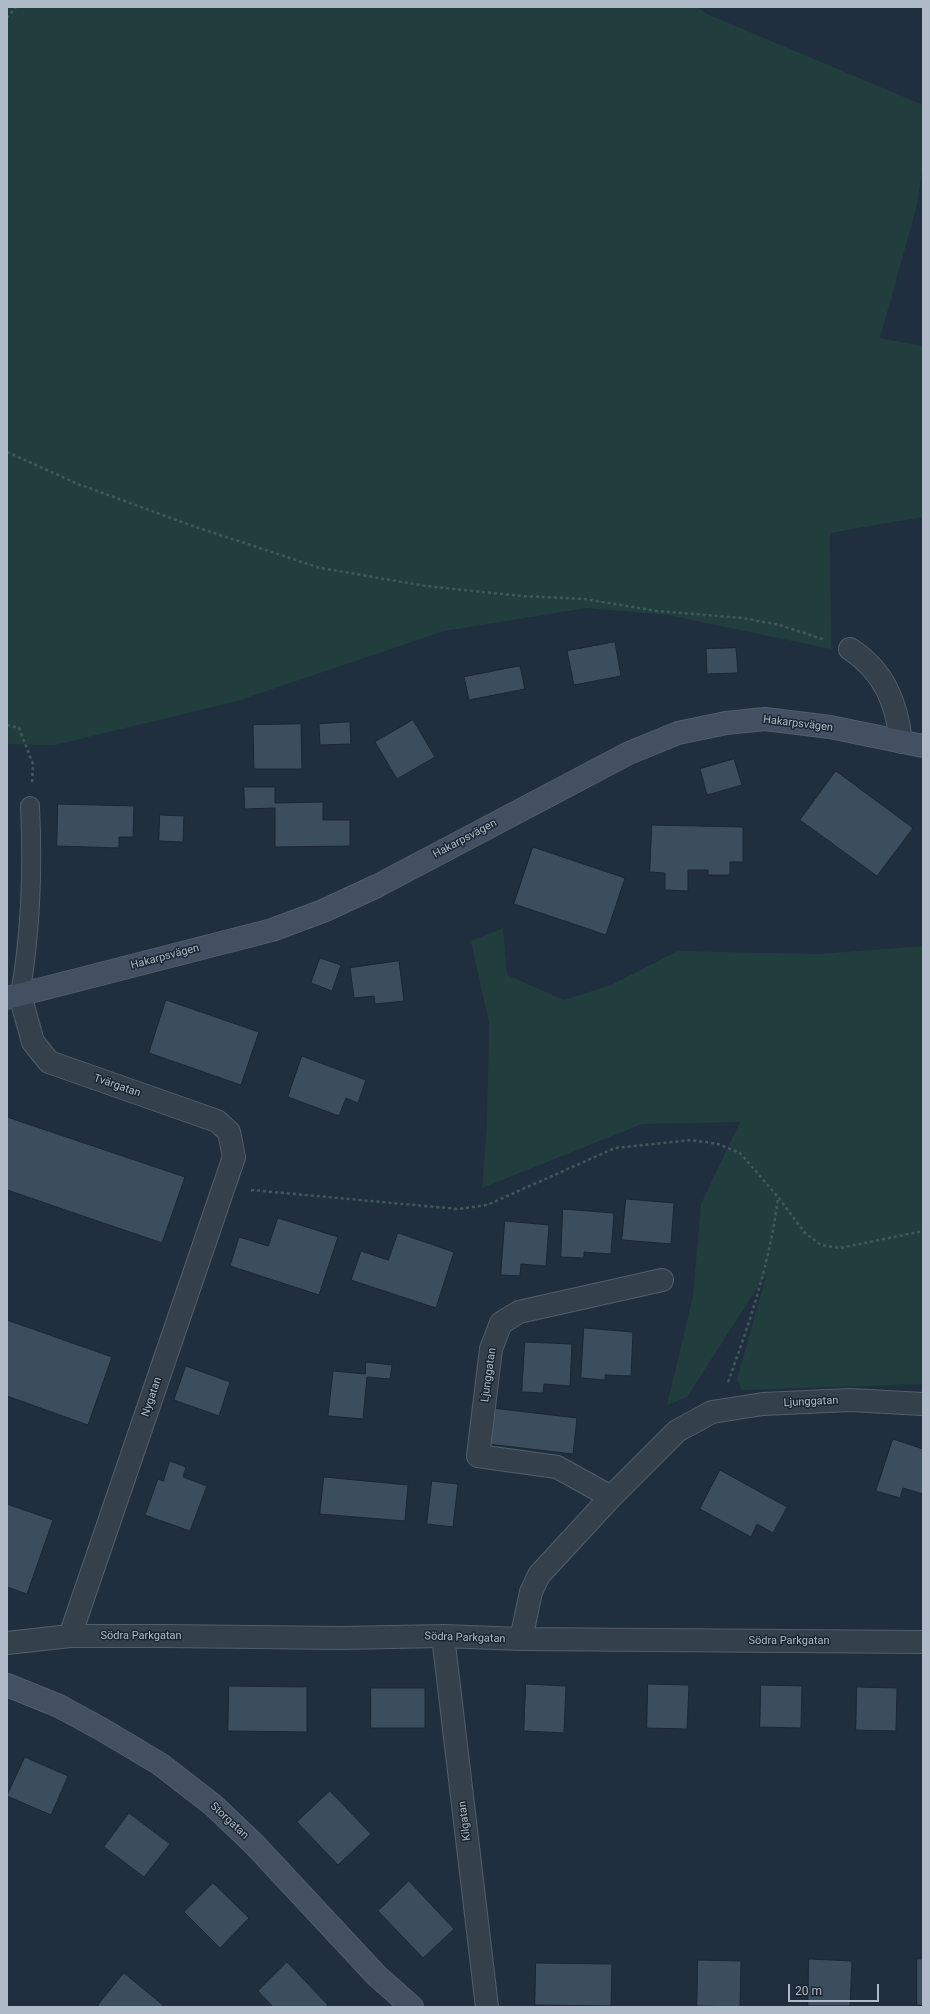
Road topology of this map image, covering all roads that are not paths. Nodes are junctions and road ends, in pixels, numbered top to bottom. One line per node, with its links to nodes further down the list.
1 (850, 649): 2 (street)
2 (901, 742): 3 (street, Hakarpsvägen); 5 (street, Hakarpsvägen)
3 (923, 746)
4 (30, 806): 5 (lane)
5 (13, 996): 6 (street, Tvärgatan)
6 (234, 1157): 10 (street, Nygatan)
7 (662, 1280): 9 (street, Ljunggatan)
8 (923, 1404): 9 (street, Ljunggatan)
9 (610, 1497): 12 (street, Ljunggatan)
10 (70, 1636): 11 (street, Södra Parkgatan); 14 (street, Södra Parkgatan)
11 (443, 1636): 12 (street, Södra Parkgatan); 17 (street, Kilgatan)
12 (521, 1639): 13 (street, Södra Parkgatan)
13 (923, 1642)
14 (7, 1643)
15 (7, 1685): 16 (street, Storgatan)
16 (412, 2007)
17 (487, 2007)

